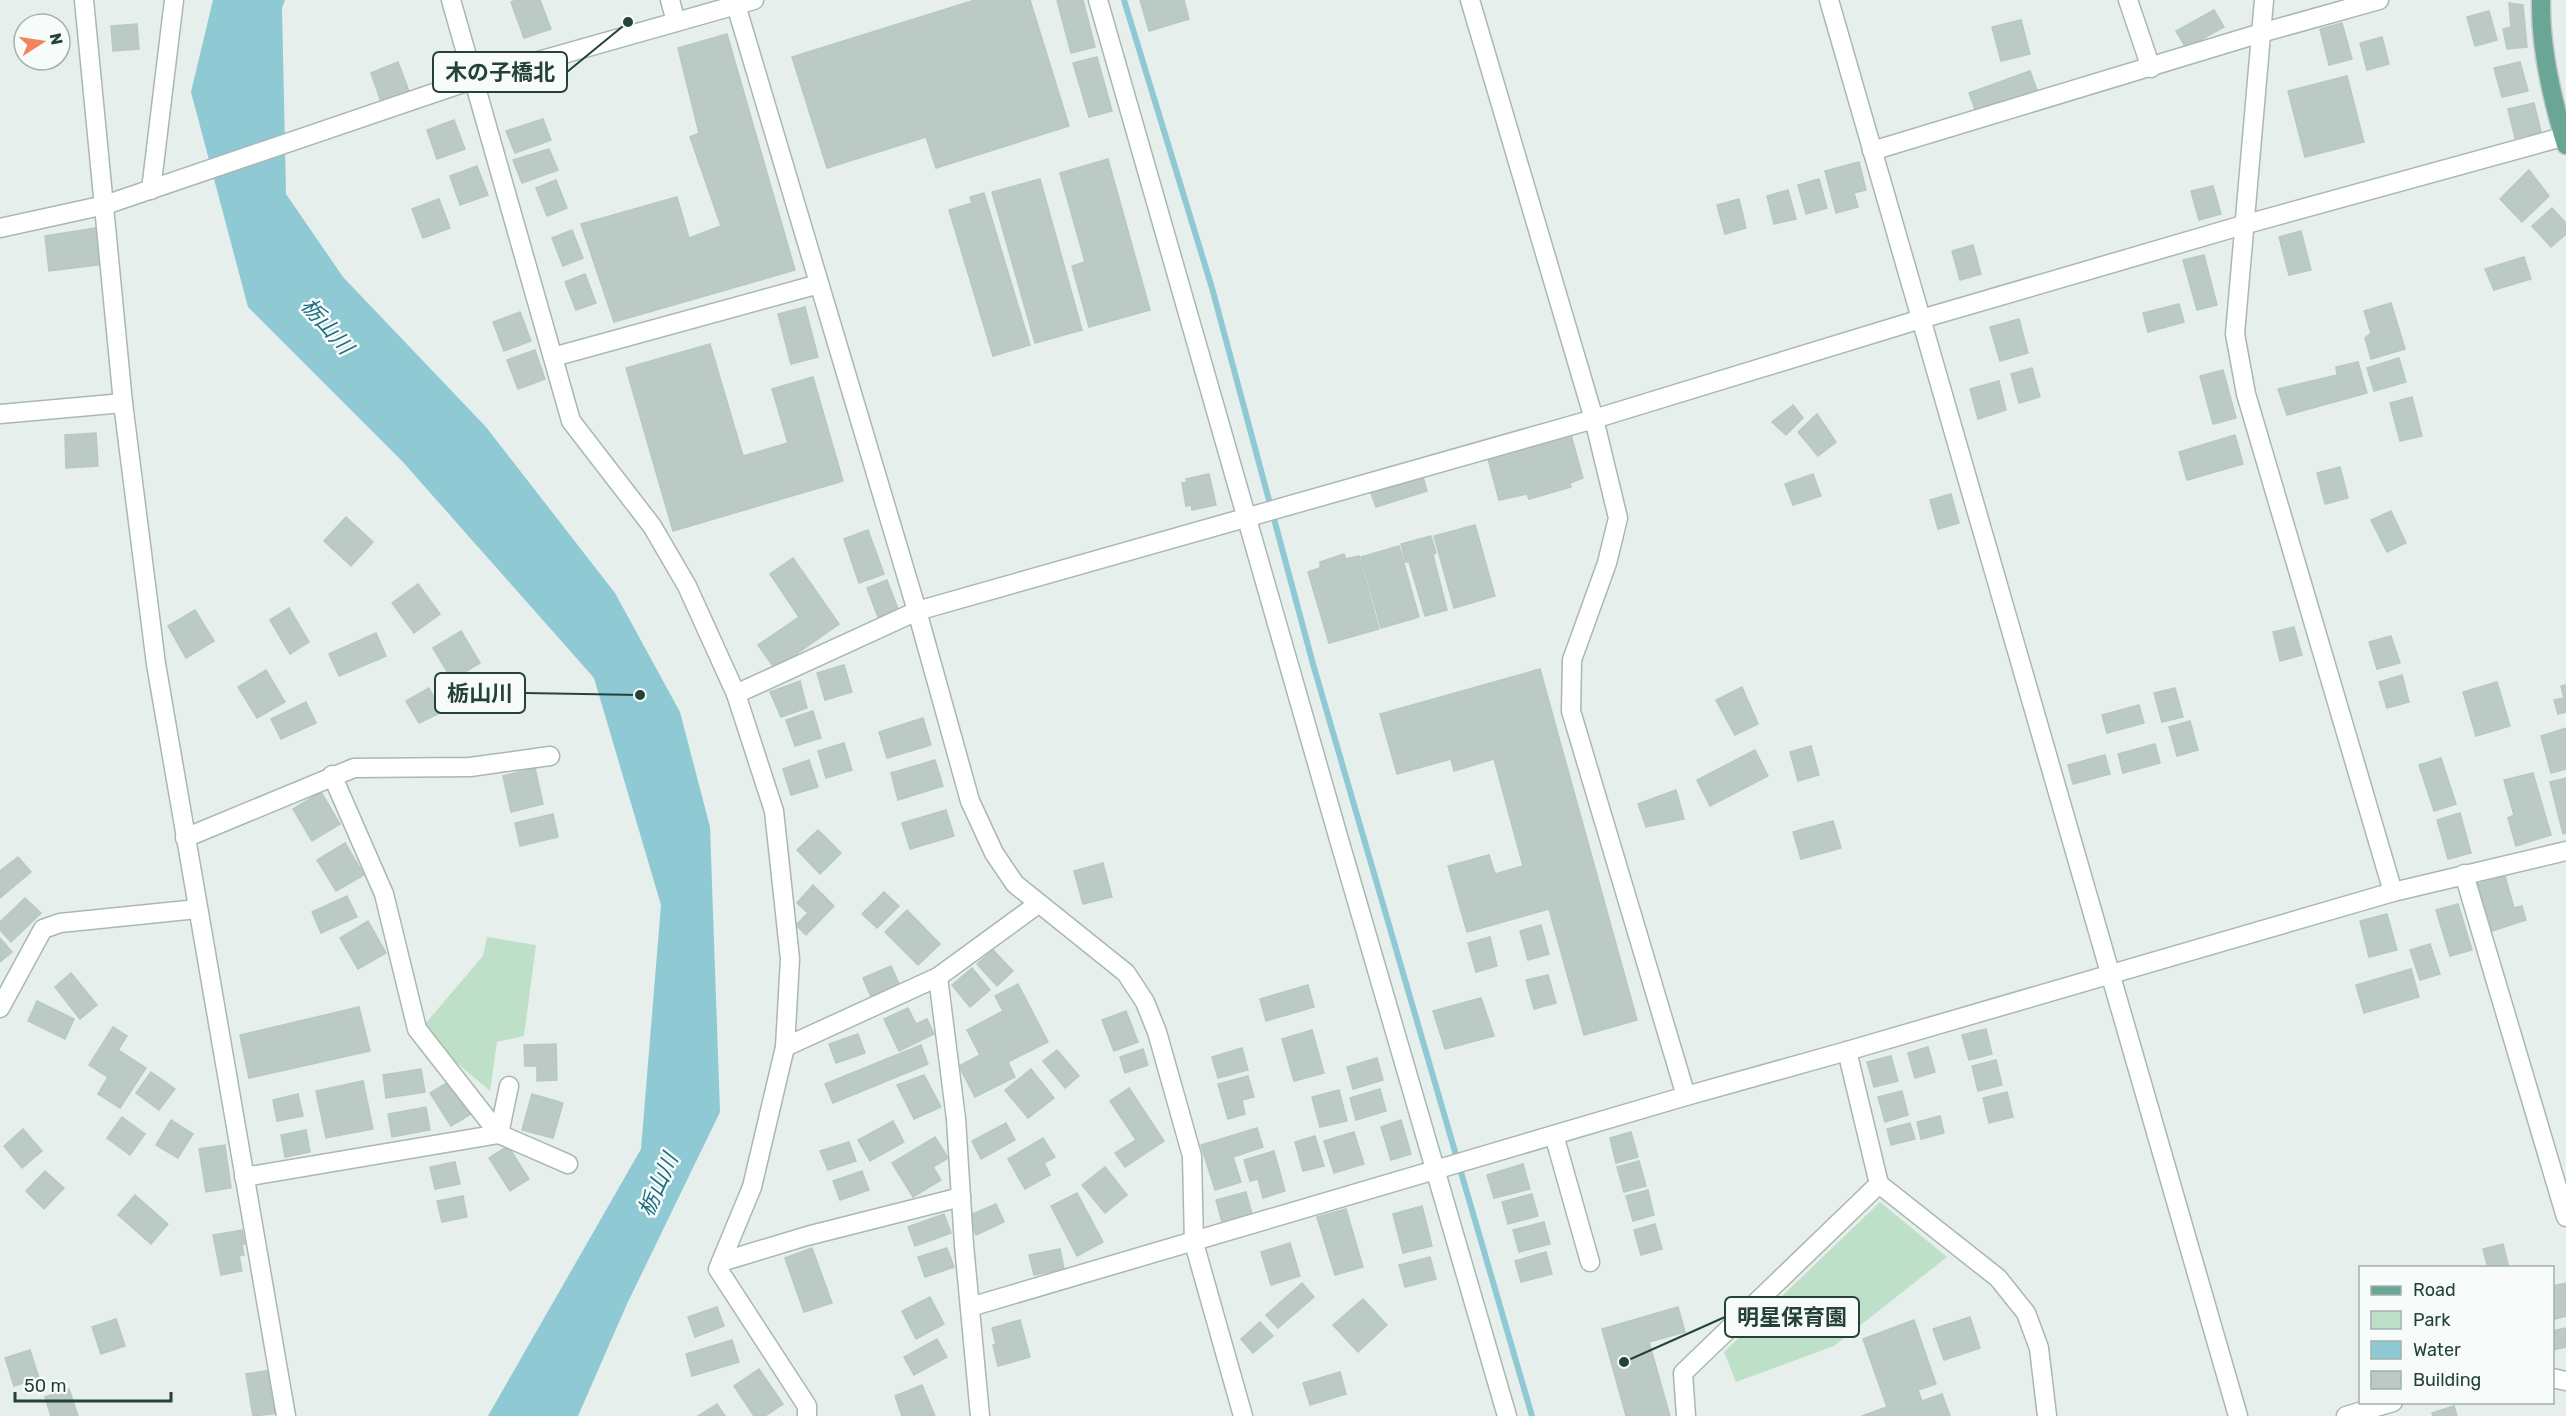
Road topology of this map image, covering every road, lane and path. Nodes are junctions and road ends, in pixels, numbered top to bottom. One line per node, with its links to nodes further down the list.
1 (84, 0): 21 (street)
2 (174, 0): 20 (street)
3 (451, 0): 17 (street)
4 (670, 0): 14 (street)
5 (754, 0): 13 (street)
6 (1098, 0): 30 (street)
7 (1470, 0): 29 (street)
8 (1829, 0): 19 (street)
9 (2128, 0): 16 (street)
10 (2264, 0): 15 (street)
11 (2379, 0): 15 (street)
12 (2541, 0): 18 (main road)
13 (736, 5): 14 (street); 24 (street)
14 (676, 22): 17 (street)
15 (2261, 33): 16 (street); 22 (street)
16 (2151, 68): 19 (street)
17 (475, 79): 20 (street); 26 (street)
18 (2565, 139): 22 (street)
19 (1872, 151): 25 (street)
20 (151, 190): 21 (street)
21 (105, 205): 23 (street); 27 (street)
22 (2243, 225): 25 (street); 38 (street)
23 (0, 228)
24 (819, 284): 26 (street); 31 (street)
25 (1921, 319): 29 (street); 41 (street)
26 (553, 357): 32 (street)
27 (123, 403): 28 (street); 35 (street)
28 (0, 414)
29 (1594, 419): 30 (street); 47 (street)
30 (1253, 514): 31 (street); 51 (street)
31 (917, 611): 32 (street); 39 (street)
32 (736, 694): 44 (street)
33 (550, 756): 34 (street)
34 (332, 775): 35 (street); 48 (street)
35 (185, 838): 40 (street)
36 (2566, 851): 37 (street)
37 (2464, 874): 38 (street); 55 (street)
38 (2393, 892): 41 (street)
39 (1038, 904): 42 (street); 56 (street)
40 (197, 909): 43 (street); 52 (street)
41 (2110, 973): 45 (street); 68 (street)
42 (938, 977): 44 (street); 54 (street)
43 (0, 1008)
44 (785, 1047): 57 (street)
45 (1847, 1051): 47 (street); 53 (street)
46 (509, 1086): 48 (street)
47 (1686, 1096): 49 (street)
48 (499, 1134): 50 (street); 52 (street)
49 (1554, 1136): 51 (street); 58 (street)
50 (568, 1164)
51 (1434, 1172): 56 (street); 65 (street)
52 (244, 1177): 61 (street)
53 (1879, 1184): 66 (street); 67 (street)
54 (961, 1197): 57 (street); 59 (street)
55 (2566, 1217)
56 (1194, 1243): 59 (street); 64 (street)
57 (721, 1262): 62 (street)
58 (1590, 1262)
59 (970, 1307): 63 (street)
60 (2386, 1404): 69 (street)
61 (286, 1416)
62 (807, 1416)
63 (980, 1416)
64 (1243, 1416)
65 (1507, 1416)
66 (1686, 1416)
67 (2047, 1416)
68 (2238, 1416)
69 (2346, 1416)

